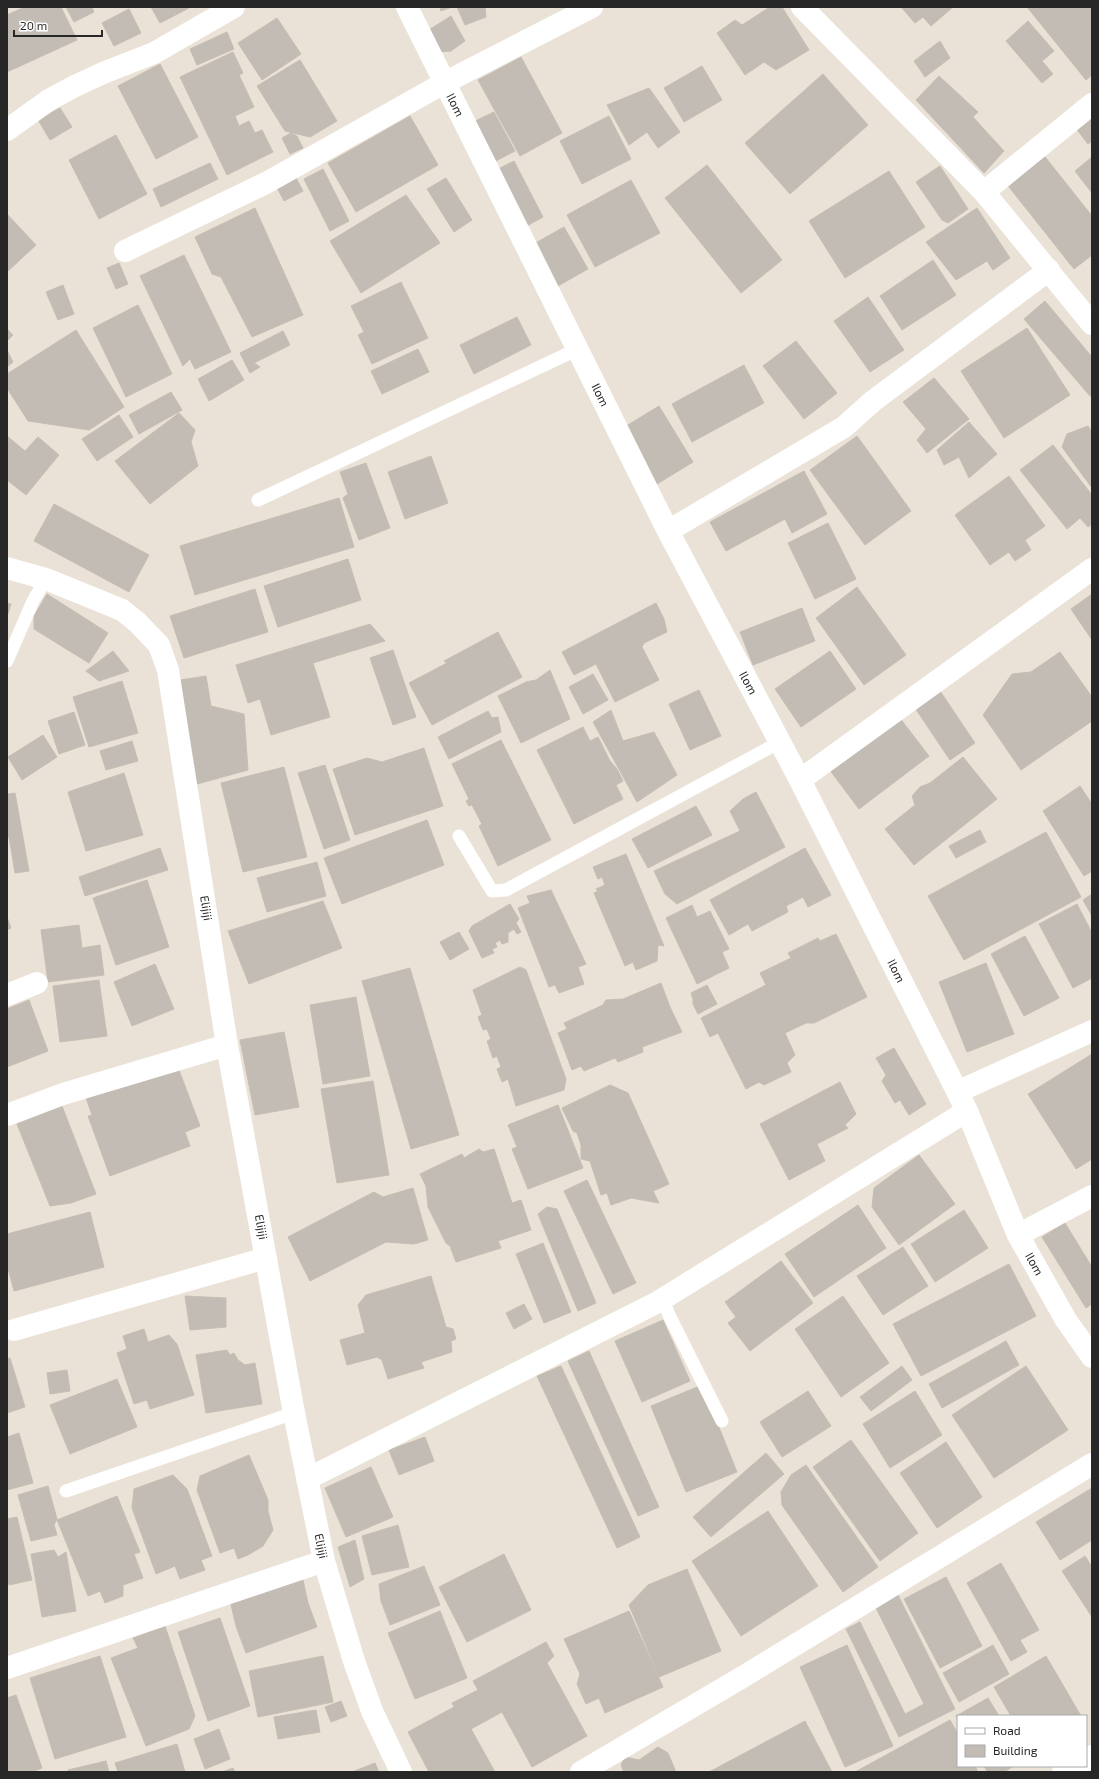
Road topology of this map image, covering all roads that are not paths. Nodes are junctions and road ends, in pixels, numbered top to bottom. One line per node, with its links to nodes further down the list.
1 (234, 7): 7 (street)
2 (407, 7): 5 (street, Ilom)
3 (592, 7): 5 (street)
4 (802, 7): 8 (street)
5 (444, 83): 9 (street); 12 (street, Ilom)
6 (1092, 104): 8 (street)
7 (7, 130)
8 (984, 192): 10 (street)
9 (125, 251)
10 (1049, 270): 11 (street); 14 (street)
11 (1092, 324)
12 (578, 349): 13 (lane); 14 (street, Ilom)
13 (258, 500)
14 (668, 531): 19 (street, Ilom)
15 (7, 568): 17 (street, Elijiji)
16 (1092, 569): 20 (street)
17 (46, 579): 18 (lane); 25 (street, Elijiji)
18 (7, 661)
19 (780, 742): 20 (street, Ilom); 21 (lane)
20 (800, 780): 26 (street, Ilom)
21 (459, 836)
22 (37, 983): 23 (street)
23 (7, 995)
24 (1092, 1031): 26 (street)
25 (227, 1045): 28 (street); 31 (street, Elijiji)
26 (957, 1092): 27 (street, Ilom)
27 (967, 1111): 30 (street, Ilom); 32 (street)
28 (7, 1115)
29 (1092, 1196): 30 (street)
30 (1018, 1235): 34 (street, Ilom)
31 (266, 1258): 33 (street); 35 (street, Elijiji)
32 (663, 1299): 36 (lane); 38 (street)
33 (14, 1330)
34 (1092, 1357)
35 (294, 1413): 38 (street, Elijiji); 39 (lane)
36 (722, 1421)
37 (1092, 1464): 44 (street)
38 (307, 1479): 40 (street, Elijiji)
39 (66, 1491)
40 (324, 1561): 41 (street); 43 (street, Elijiji)
41 (7, 1668)
42 (1072, 1767): 45 (street)
43 (401, 1772)
44 (581, 1772)
45 (1063, 1772)

